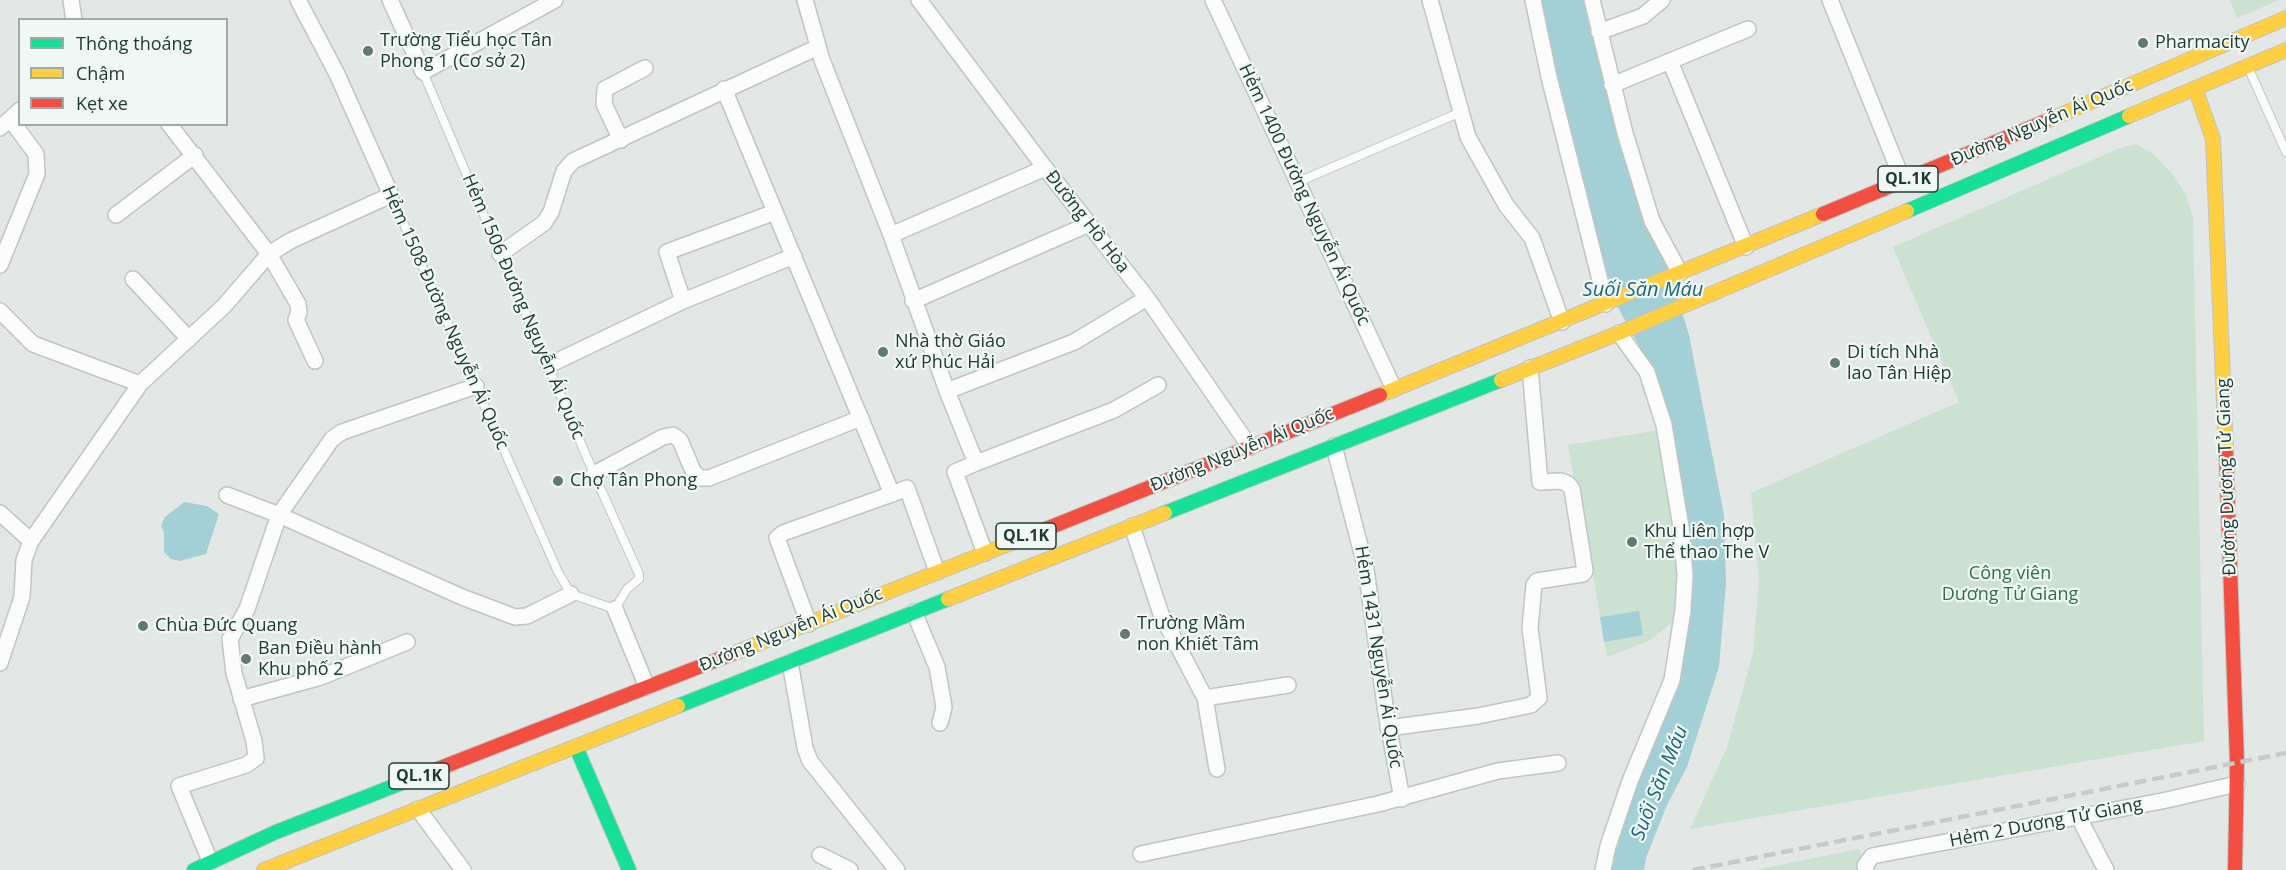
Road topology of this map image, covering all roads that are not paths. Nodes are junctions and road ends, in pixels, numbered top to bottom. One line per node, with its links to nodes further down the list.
1 (71, 0): 13 (street)
2 (298, 0): 36 (street, Hẻm 1508 Đường Nguyễn Ái Quốc)
3 (390, 0): 23 (street, Hẻm 1506 Đường Nguyễn Ái Quốc)
4 (555, 0): 23 (street)
5 (805, 0): 17 (street)
6 (919, 0): 33 (street, Đường Hồ Hòa)
7 (1214, 0): 35 (street, Hẻm 1400 Đường Nguyễn Ái Quốc)
8 (1430, 0): 27 (street)
9 (1533, 0): 51 (street)
10 (1592, 0): 16 (street)
11 (1662, 0): 16 (street)
12 (1830, 0): 34 (street)
13 (74, 18)
14 (2286, 18): 20 (main road, Đường Nguyễn Ái Quốc / QL.1K)
15 (1748, 29): 19 (street)
16 (1599, 32): 24 (street)
17 (818, 47): 26 (street); 40 (street)
18 (2286, 50): 21 (main road, Đường Nguyễn Ái Quốc / QL.1K)
19 (1670, 61): 24 (street); 41 (street)
20 (2183, 63): 25 (main road, Đường Dương Tử Giang); 34 (main road, Đường Nguyễn Ái Quốc / QL.1K)
21 (2247, 66): 25 (main road, Đường Nguyễn Ái Quốc / QL.1K); 31 (lane)
22 (645, 68): 30 (street)
23 (423, 72): 43 (lane, Hẻm 1506 Đường Nguyễn Ái Quốc)
24 (1612, 84): 46 (street)
25 (2195, 88): 54 (main road, Đường Nguyễn Ái Quốc / QL.1K); 95 (main road, Đường Dương Tử Giang)
26 (724, 90): 30 (street); 37 (street)
27 (1461, 112): 35 (lane); 53 (street)
28 (10, 119): 45 (street)
29 (171, 126): 32 (street)
30 (621, 140): 43 (street)
31 (2286, 152)
32 (195, 155): 38 (street); 42 (street)
33 (1045, 168): 39 (street, Đường Hồ Hòa); 40 (street)
34 (1903, 181): 41 (main road, Đường Nguyễn Ái Quốc / QL.1K)
35 (1298, 182): 62 (street, Hẻm 1400 Đường Nguyễn Ái Quốc)
36 (391, 195): 42 (street); 61 (lane, Hẻm 1508 Đường Nguyễn Ái Quốc)
37 (775, 212): 44 (street); 49 (street)
38 (116, 215)
39 (1089, 224): 48 (street, Đường Hồ Hòa); 50 (street)
40 (891, 235): 50 (street)
41 (1746, 247): 46 (main road, Đường Nguyễn Ái Quốc / QL.1K)
42 (269, 254): 55 (street); 56 (street)
43 (500, 255): 57 (lane, Hẻm 1506 Đường Nguyễn Ái Quốc)
44 (794, 256): 49 (street); 64 (street)
45 (0, 265)
46 (1680, 273): 51 (main road, Đường Nguyễn Ái Quốc / QL.1K)
47 (133, 279): 55 (street)
48 (1147, 298): 63 (street); 67 (street, Đường Hồ Hòa)
49 (683, 301): 57 (street)
50 (913, 301): 63 (street)
51 (1606, 304): 53 (main road, Đường Nguyễn Ái Quốc / QL.1K)
52 (0, 311): 59 (street)
53 (1562, 322): 62 (main road, Đường Nguyễn Ái Quốc / QL.1K)
54 (1619, 333): 58 (main road, Đường Nguyễn Ái Quốc / QL.1K); 108 (street)
55 (189, 339): 59 (street)
56 (315, 361)
57 (549, 365): 69 (lane, Hẻm 1506 Đường Nguyễn Ái Quốc)
58 (1530, 368): 65 (main road, Đường Nguyễn Ái Quốc / QL.1K); 91 (street)
59 (140, 384): 75 (street)
60 (1158, 385): 68 (street)
61 (476, 386): 73 (street); 78 (lane, Hẻm 1508 Đường Nguyễn Ái Quốc)
62 (1394, 389): 65 (main road); 67 (main road, Đường Nguyễn Ái Quốc / QL.1K)
63 (947, 392): 68 (street)
64 (861, 418): 69 (street); 70 (street)
65 (1405, 418): 66 (main road, Đường Nguyễn Ái Quốc / QL.1K)
66 (1334, 446): 74 (main road, Đường Nguyễn Ái Quốc / QL.1K); 91 (street, Hẻm 1431 Nguyễn Ái Quốc)
67 (1250, 447): 76 (main road, Đường Nguyễn Ái Quốc / QL.1K)
68 (976, 463): 76 (street)
69 (594, 474): 79 (lane, Hẻm 1506 Đường Nguyễn Ái Quốc)
70 (892, 494): 77 (street); 81 (street)
71 (227, 495): 73 (street)
72 (0, 513): 75 (street)
73 (279, 515): 78 (street); 88 (street)
74 (1132, 526): 80 (main road, Đường Nguyễn Ái Quốc / QL.1K); 87 (street)
75 (31, 541): 84 (street)
76 (985, 553): 77 (main road, Đường Nguyễn Ái Quốc / QL.1K)
77 (938, 572): 81 (main road, Đường Nguyễn Ái Quốc / QL.1K)
78 (571, 594): 79 (lane)
79 (615, 609): 86 (street)
80 (914, 612): 83 (main road, Đường Nguyễn Ái Quốc / QL.1K); 90 (street)
81 (809, 624): 86 (main road, Đường Nguyễn Ái Quốc / QL.1K)
82 (407, 642): 88 (street)
83 (790, 662): 89 (main road, Đường Nguyễn Ái Quốc / QL.1K); 107 (street)
84 (0, 663)
85 (1288, 685): 87 (street)
86 (647, 687): 89 (main road); 92 (main road, Đường Nguyễn Ái Quốc / QL.1K)
87 (1205, 698): 94 (street)
88 (242, 699): 101 (street)
89 (658, 714): 92 (main road, Đường Nguyễn Ái Quốc / QL.1K)
90 (940, 723)
91 (1388, 728): 96 (street, Hẻm 1431 Nguyễn Ái Quốc)
92 (570, 733): 97 (main road, Đường Nguyễn Ái Quốc / QL.1K); 101 (main road, Đường Nguyễn Ái Quốc / QL.1K); 105 (main road)
93 (1558, 763): 96 (street)
94 (1217, 769)
95 (2237, 784): 98 (street, Hẻm 2 Dương Tử Giang); 111 (main road, Đường Dương Tử Giang)
96 (1402, 799): 99 (street)
97 (418, 809): 103 (main road, Đường Nguyễn Ái Quốc / QL.1K); 104 (street)
98 (2078, 816): 109 (street, Hẻm 2 Dương Tử Giang); 110 (street)
99 (1141, 854)
100 (820, 855): 106 (street)
101 (210, 861): 102 (main road, Đường Nguyễn Ái Quốc / QL.1K)
102 (194, 870)
103 (264, 870)
104 (463, 870)
105 (629, 870)
106 (850, 870)
107 (897, 870)
108 (1603, 870)
109 (1866, 870)
110 (2106, 870)
111 (2235, 870)

